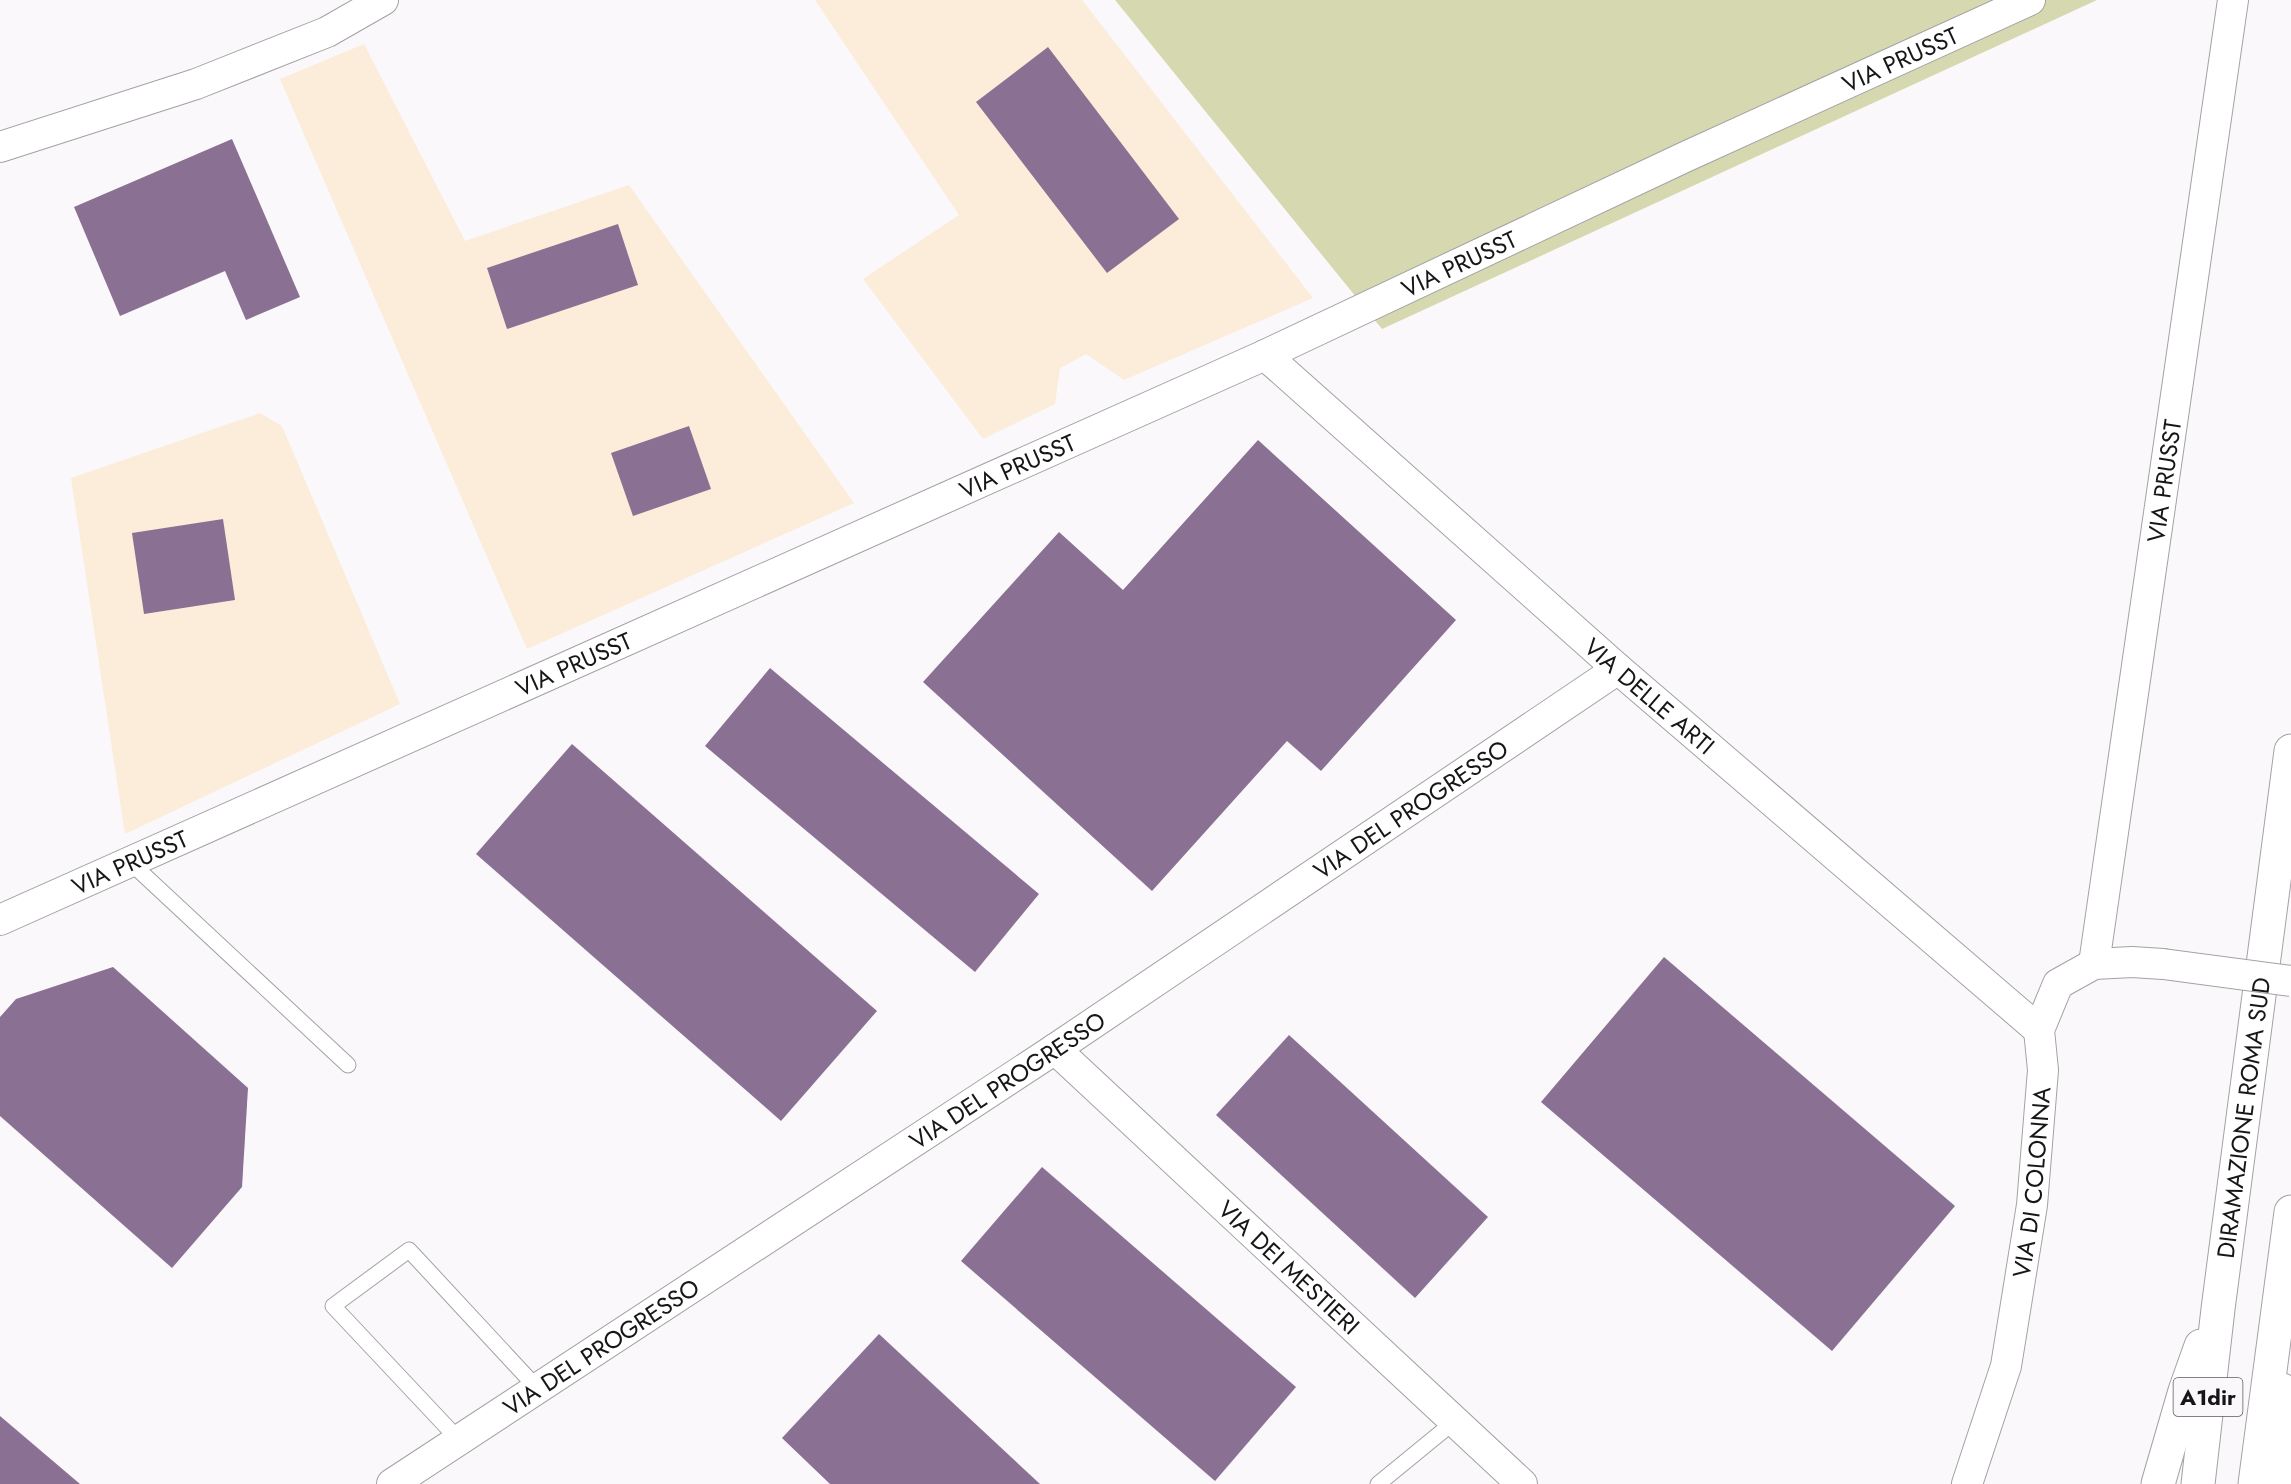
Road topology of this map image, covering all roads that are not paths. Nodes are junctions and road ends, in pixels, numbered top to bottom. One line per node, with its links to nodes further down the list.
1 (383, 0): 4 (street)
2 (2030, 0): 5 (street, VIA PRUSST)
3 (2233, 0): 10 (street, VIA PRUSST)
4 (0, 147)
5 (1265, 355): 6 (street, VIA DELLE ARTI); 8 (street, VIA PRUSST)
6 (1618, 669): 12 (street, VIA DELLE ARTI); 13 (street, VIA DEL PROGRESSO)
7 (2291, 751): 16 (highway, DIRAMAZIONE ROMA SUD / A1dir)
8 (130, 862): 9 (street, VIA PRUSST); 14 (lane)
9 (0, 920)
10 (2094, 964): 11 (street, VIA DI COLONNA, bridge); 12 (street, VIA DI COLONNA)
11 (2291, 981)
12 (2039, 1030): 24 (street, VIA DI COLONNA)
13 (1055, 1049): 18 (street, VIA DEL PROGRESSO); 19 (street, VIA DEI MESTIERI)
14 (348, 1065)
15 (2291, 1212): 17 (highway, A1dir)
16 (2218, 1309): 25 (highway); 26 (highway, DIRAMAZIONE ROMA SUD / A1dir)
17 (2274, 1350): 27 (highway, A1dir); 28 (highway)
18 (537, 1388): 20 (street, VIA DEL PROGRESSO); 20 (lane)
19 (1455, 1421): 22 (lane); 23 (street, VIA DEI MESTIERI)
20 (459, 1440): 21 (street, VIA DEL PROGRESSO)
21 (392, 1484)
22 (1378, 1484)
23 (1522, 1484)
24 (1967, 1484)
25 (2158, 1484)
26 (2198, 1484)
27 (2255, 1484)
28 (2285, 1484)

